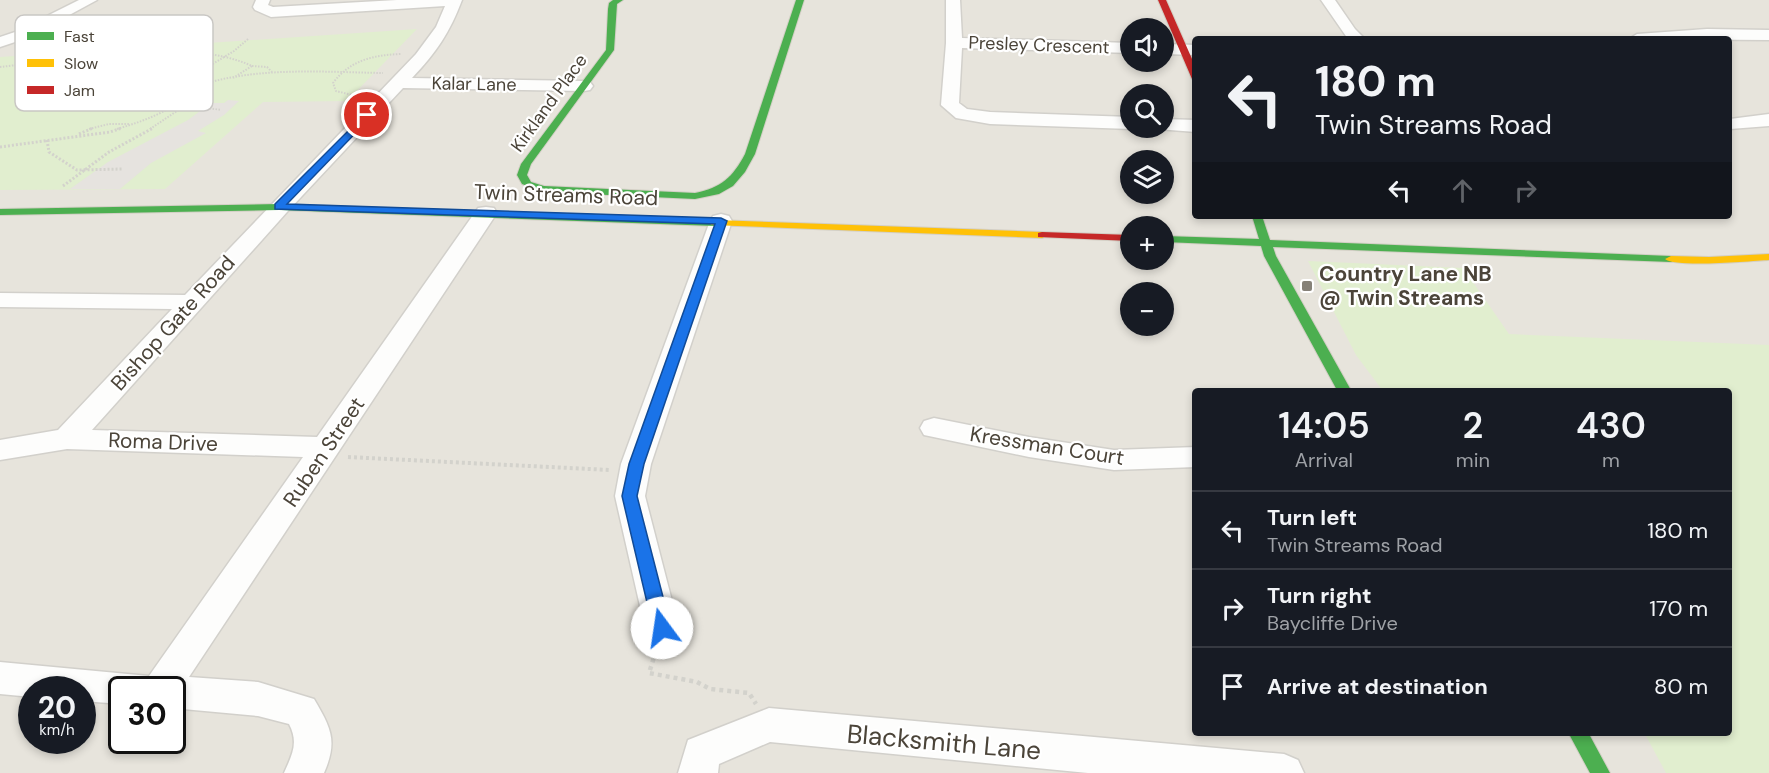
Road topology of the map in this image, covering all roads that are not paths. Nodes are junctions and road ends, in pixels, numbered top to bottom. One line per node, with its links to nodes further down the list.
1 (90, 0): 9 (street)
2 (263, 0): 3 (street)
3 (455, 0): 18 (street, Bishop Gate Road)
4 (619, 0): 19 (street, Kirkland Place)
5 (800, 0): 19 (street, Kirkland Place)
6 (953, 0): 15 (street, Presley Crescent)
7 (1162, 0): 17 (street)
8 (1328, 0): 11 (street)
9 (60, 15)
10 (1769, 35): 12 (street)
11 (1354, 36)
12 (1679, 36)
13 (15, 37): 14 (street)
14 (0, 42)
15 (954, 43): 16 (street, Presley Crescent); 21 (street)
16 (1120, 48)
17 (1189, 49)
18 (403, 78): 19 (street, Kalar Lane); 25 (street, Bishop Gate Road)
19 (584, 86)
20 (1769, 120): 22 (street)
21 (1120, 123)
22 (1732, 124)
23 (1174, 125): 24 (street)
24 (1192, 126)
25 (279, 207): 26 (street, Twin Streams Road); 27 (street, Twin Streams Road); 35 (street, Bishop Gate Road)
26 (0, 212)
27 (486, 213): 29 (street, Twin Streams Road); 39 (street, Ruben Street)
28 (1258, 219): 32 (street)
29 (721, 221): 30 (street, Twin Streams Road); 42 (street)
30 (1120, 238)
31 (1174, 239): 32 (street)
32 (1267, 243): 33 (street); 36 (street)
33 (1769, 257)
34 (0, 300): 35 (street)
35 (191, 302): 38 (street, Bishop Gate Road)
36 (1343, 388)
37 (934, 428): 41 (street, Kressman Court)
38 (67, 439): 39 (street, Roma Drive); 40 (street, Roma Drive)
39 (327, 448): 43 (street, Ruben Street)
40 (0, 450)
41 (1192, 457)
42 (662, 628)
43 (170, 676)
44 (0, 678): 45 (street)
45 (108, 687)
46 (186, 693): 48 (street)
47 (1580, 736): 51 (street)
48 (304, 773)
49 (698, 773): 50 (street, Blacksmith Lane)
50 (1284, 773)
51 (1600, 773)

